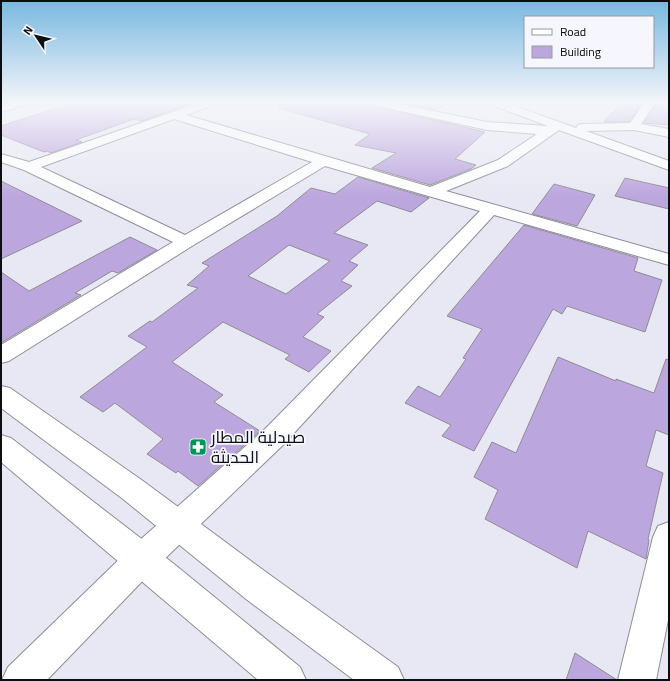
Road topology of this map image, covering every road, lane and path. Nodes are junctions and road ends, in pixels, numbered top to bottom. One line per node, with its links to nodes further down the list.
1 (125, 134): 10 (street)
2 (234, 134): 8 (street)
3 (546, 134): 11 (street)
4 (571, 134): 9 (street)
5 (598, 134): 7 (street)
6 (1, 158): 10 (street)
7 (669, 159)
8 (323, 161): 11 (street); 13 (street)
9 (669, 166)
10 (29, 167): 13 (street)
11 (431, 192): 12 (street)
12 (490, 210): 14 (street); 18 (street)
13 (186, 242): 15 (street)
14 (669, 260)
15 (1, 355)
16 (1, 395): 18 (street)
17 (1, 446): 20 (street)
18 (180, 525): 20 (street); 23 (street)
19 (669, 537): 24 (street)
20 (142, 559): 21 (street); 22 (street)
21 (21, 680)
22 (287, 680)
23 (385, 680)
24 (637, 680)

